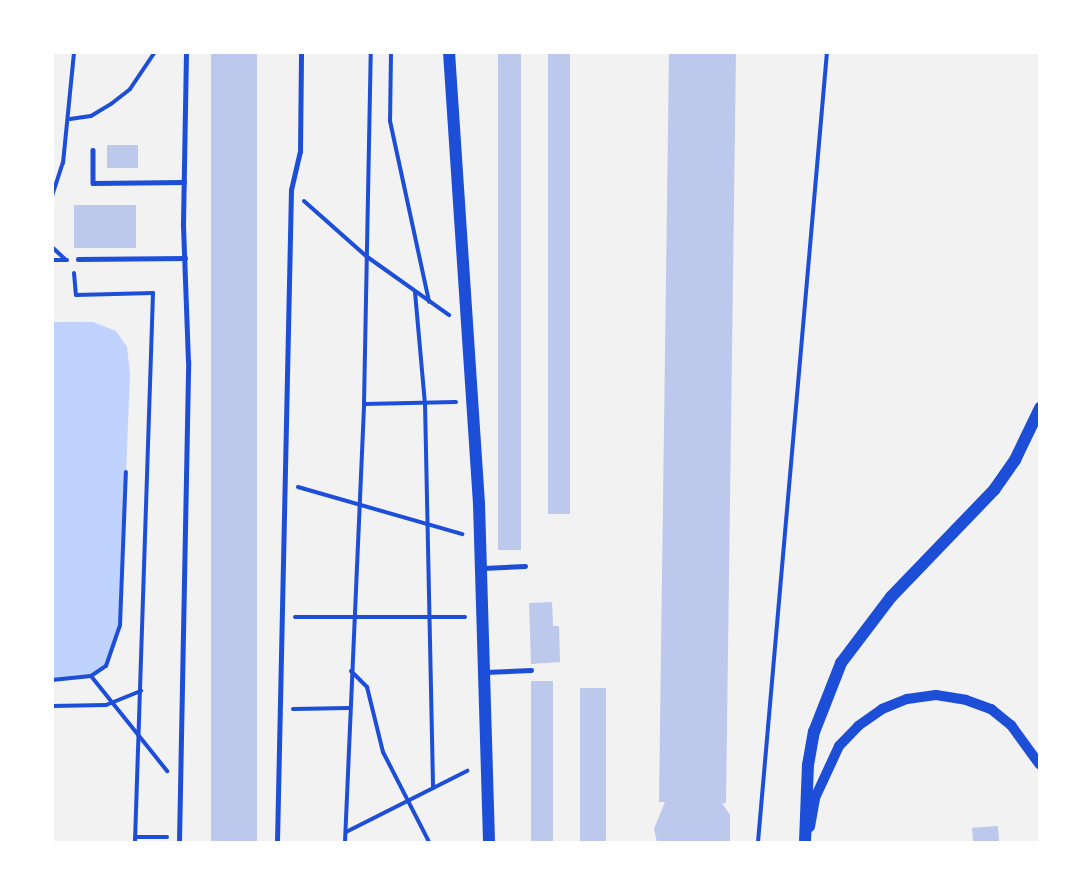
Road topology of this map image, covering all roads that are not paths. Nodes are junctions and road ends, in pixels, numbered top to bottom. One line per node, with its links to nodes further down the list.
1 (186, 52): 5 (lane)
2 (301, 52): 15 (lane)
3 (449, 52): 10 (main road)
4 (93, 150): 5 (lane)
5 (184, 182): 6 (lane)
6 (185, 258): 7 (lane); 14 (lane)
7 (78, 259)
8 (1040, 408): 17 (main road)
9 (525, 566): 10 (lane)
10 (482, 568): 12 (main road)
11 (531, 670): 12 (lane)
12 (485, 672): 16 (main road)
13 (1040, 765): 17 (street)
14 (179, 840)
15 (277, 843)
16 (489, 843)
17 (806, 843)

